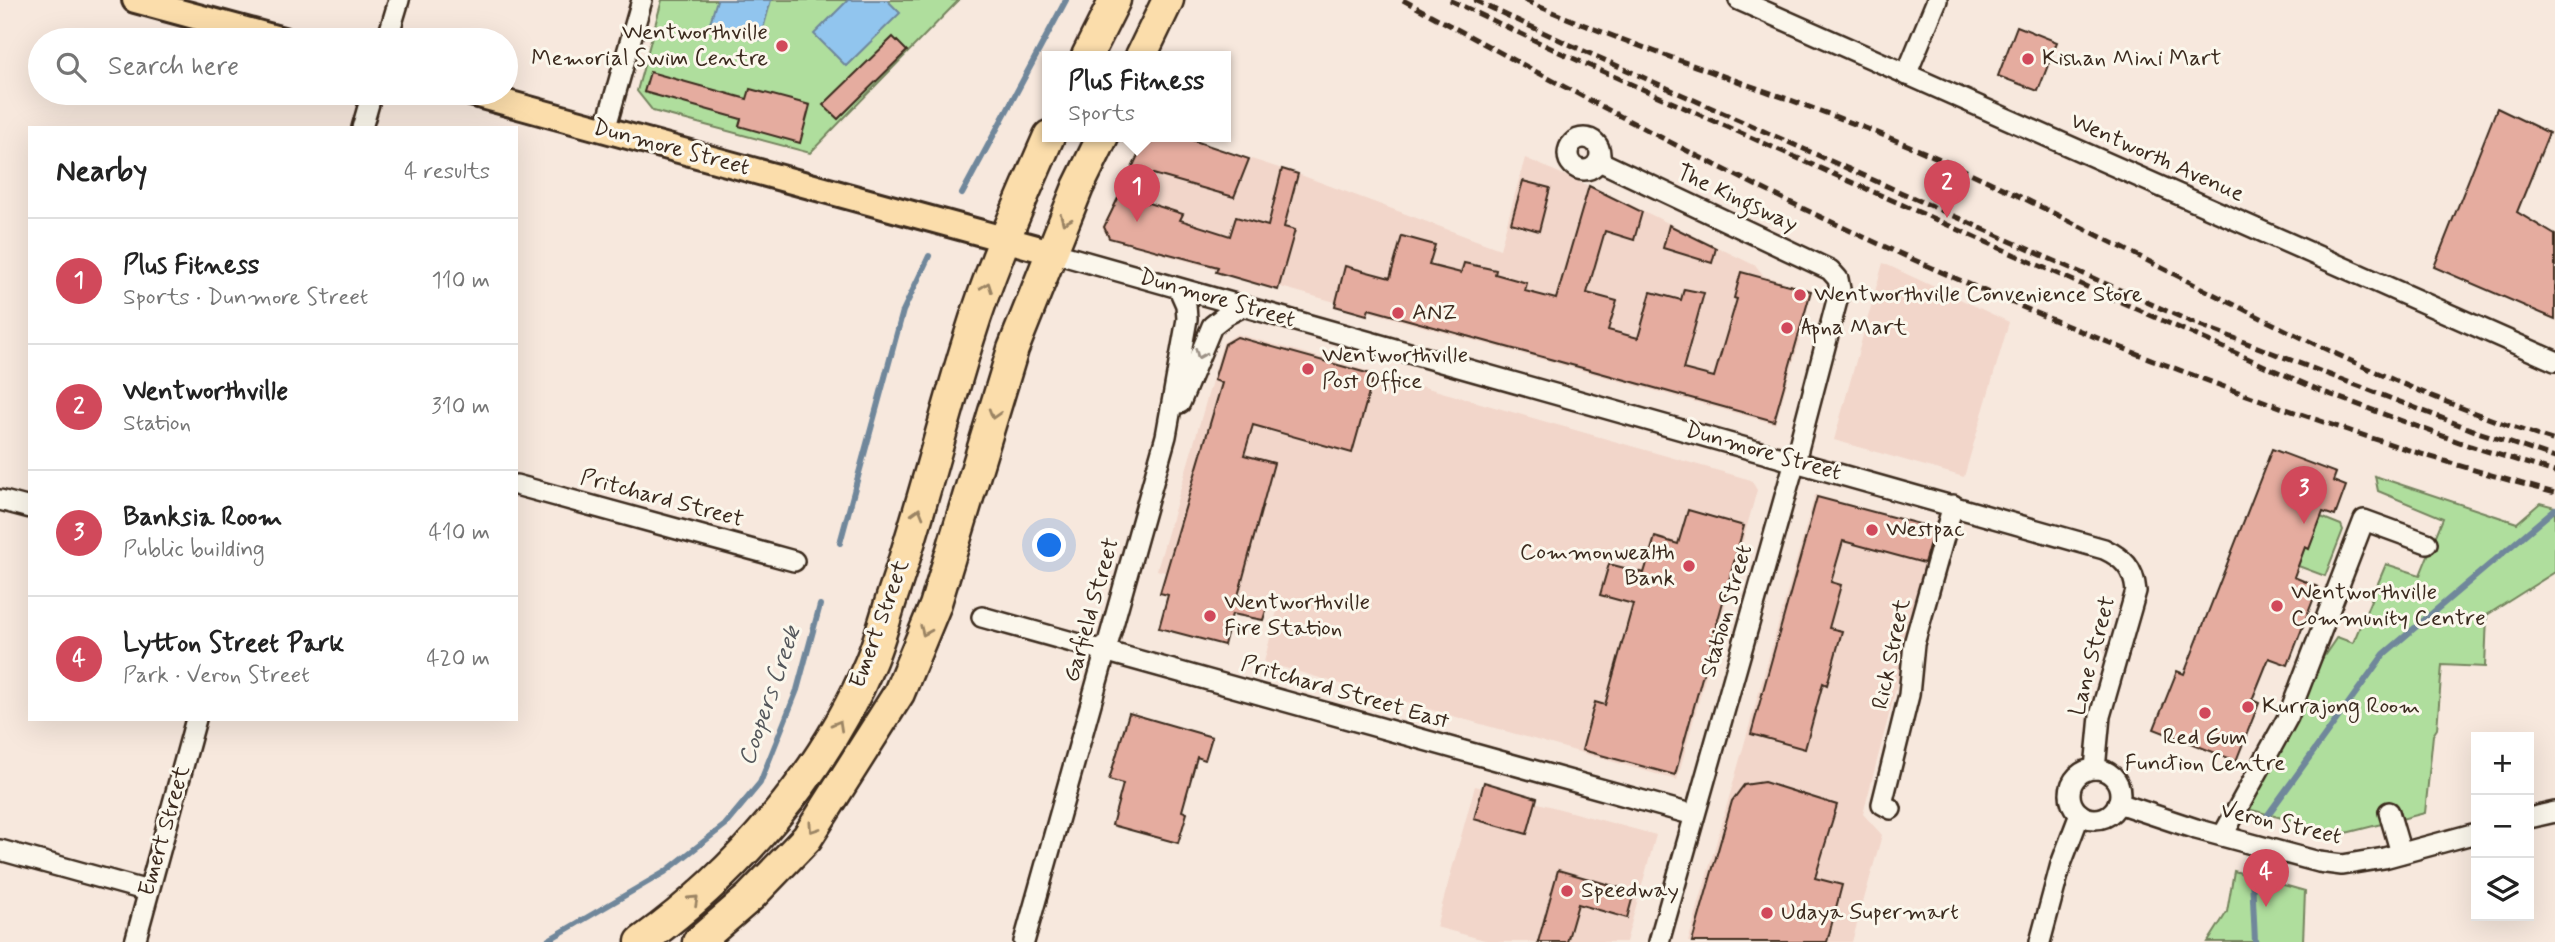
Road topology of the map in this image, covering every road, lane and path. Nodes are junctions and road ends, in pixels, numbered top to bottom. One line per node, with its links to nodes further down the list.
1 (135, 0): 8 (main road)
2 (399, 0): 9 (street)
3 (642, 0): 16 (street)
4 (1115, 0): 10 (highway)
5 (1168, 0): 11 (highway)
6 (1739, 0): 12 (street, Wentworth Avenue)
7 (1937, 0): 12 (street)
8 (239, 28)
9 (391, 28)
10 (1090, 51)
11 (1143, 51)
12 (1906, 75): 25 (street, Wentworth Avenue)
13 (369, 105): 15 (street)
14 (514, 105): 16 (main road, Dunmore Street)
15 (363, 126)
16 (605, 130): 20 (main road, Dunmore Street)
17 (1046, 142): 20 (highway, Emert Street)
18 (1100, 142): 21 (highway, Emert Street, one-way to 21)
19 (1599, 161): 23 (street, The Kingsway)
20 (1005, 239): 21 (main road, Dunmore Street); 52 (highway, Emert Street, one-way to 20)
21 (1051, 253): 22 (street, Dunmore Street); 53 (highway, Emert Street, one-way to 53)
22 (1179, 289): 24 (street, Dunmore Street); 26 (street, Garfield Street)
23 (1840, 294): 27 (street, Station Street)
24 (1244, 306): 26 (street, one-way to 26); 27 (street, Dunmore Street)
25 (2555, 361)
26 (1166, 436): 36 (street, Garfield Street)
27 (1795, 461): 30 (street, Dunmore Street); 44 (street, Station Street)
28 (518, 486): 34 (street, Pritchard Street)
29 (0, 500): 31 (street)
30 (1953, 505): 33 (street, Dunmore Street); 40 (street, Rick Street)
31 (28, 507)
32 (2427, 542): 47 (street)
33 (2122, 558): 38 (street, Lane Street)
34 (794, 561)
35 (982, 617): 36 (street, Pritchard Street East)
36 (1105, 652): 44 (street, Pritchard Street East); 54 (street, Garfield Street)
37 (195, 721): 50 (street, Emert Street)
38 (2095, 769): 39 (street); 43 (street)
39 (2118, 803): 43 (street); 47 (street, Veron Street)
40 (1891, 809)
41 (2389, 812): 49 (street)
42 (2555, 812): 45 (street)
43 (2080, 814): 56 (street)
44 (1694, 815): 55 (street, Station Street)
45 (2534, 817)
46 (2471, 834): 49 (street, Veron Street)
47 (2222, 835): 49 (street, Veron Street)
48 (0, 850): 50 (street)
49 (2401, 853)
50 (148, 891): 51 (street, Emert Street)
51 (135, 942)
52 (641, 942)
53 (698, 942)
54 (1024, 942)
55 (1659, 942)
56 (2040, 942)

